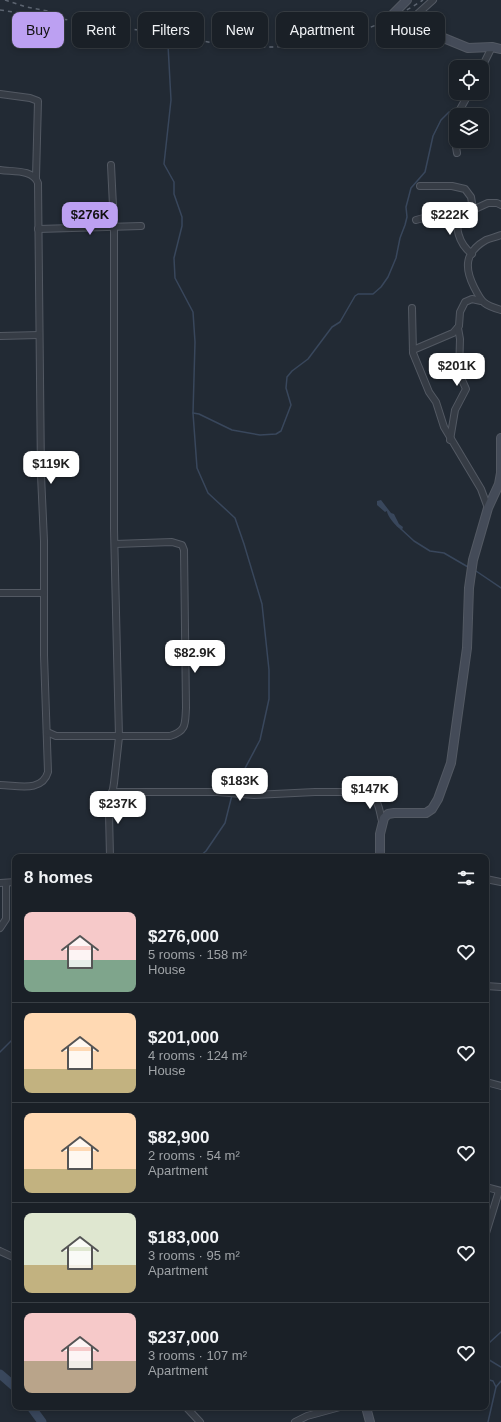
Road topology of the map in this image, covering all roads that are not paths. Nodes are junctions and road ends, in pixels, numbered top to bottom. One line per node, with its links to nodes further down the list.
1 (407, 0): 3 (street)
2 (433, 0): 4 (street)
3 (395, 12)
4 (420, 12)
5 (445, 39): 6 (street)
6 (492, 47): 7 (street); 8 (street)
7 (501, 49)
8 (486, 60)
9 (0, 94): 14 (street)
10 (456, 148): 11 (street)
11 (457, 153)
12 (112, 165): 21 (street)
13 (0, 170): 14 (street)
14 (36, 177): 22 (street)
15 (420, 186): 17 (street)
16 (501, 205): 17 (street)
17 (473, 209): 18 (street)
18 (461, 212): 19 (street); 24 (street)
19 (416, 220)
20 (141, 226): 21 (street)
21 (114, 227): 22 (street); 36 (street)
22 (38, 229): 29 (street)
23 (501, 235): 24 (street)
24 (472, 254): 25 (street)
25 (481, 301): 27 (street); 28 (street)
26 (412, 308): 31 (street)
27 (501, 310)
28 (458, 328): 31 (street); 33 (street)
29 (39, 335): 30 (street); 38 (street)
30 (0, 336)
31 (413, 350): 33 (street)
32 (501, 438): 34 (street)
33 (450, 440): 35 (street)
34 (501, 472): 35 (street)
35 (488, 508): 43 (street)
36 (115, 544): 40 (street); 40 (street)
37 (0, 592): 38 (street)
38 (44, 593): 39 (street)
39 (47, 732): 40 (street); 41 (street)
40 (119, 737): 42 (street)
41 (0, 785)
42 (112, 792): 43 (street); 44 (street)
43 (382, 821): 45 (street)
44 (110, 854)
45 (380, 854)
46 (489, 880): 47 (street)
47 (501, 882)
48 (3, 883): 49 (street)
49 (0, 928)
50 (489, 986): 51 (street)
51 (501, 987)
52 (489, 1083): 53 (street)
53 (501, 1086)
54 (489, 1188): 55 (street)
55 (500, 1191): 56 (street)
56 (489, 1225)
57 (0, 1251): 58 (street)
58 (12, 1257)
59 (189, 1410): 62 (street)
60 (329, 1410): 63 (street)
61 (367, 1410): 64 (street)
62 (200, 1422)
63 (295, 1422)
64 (370, 1422)

